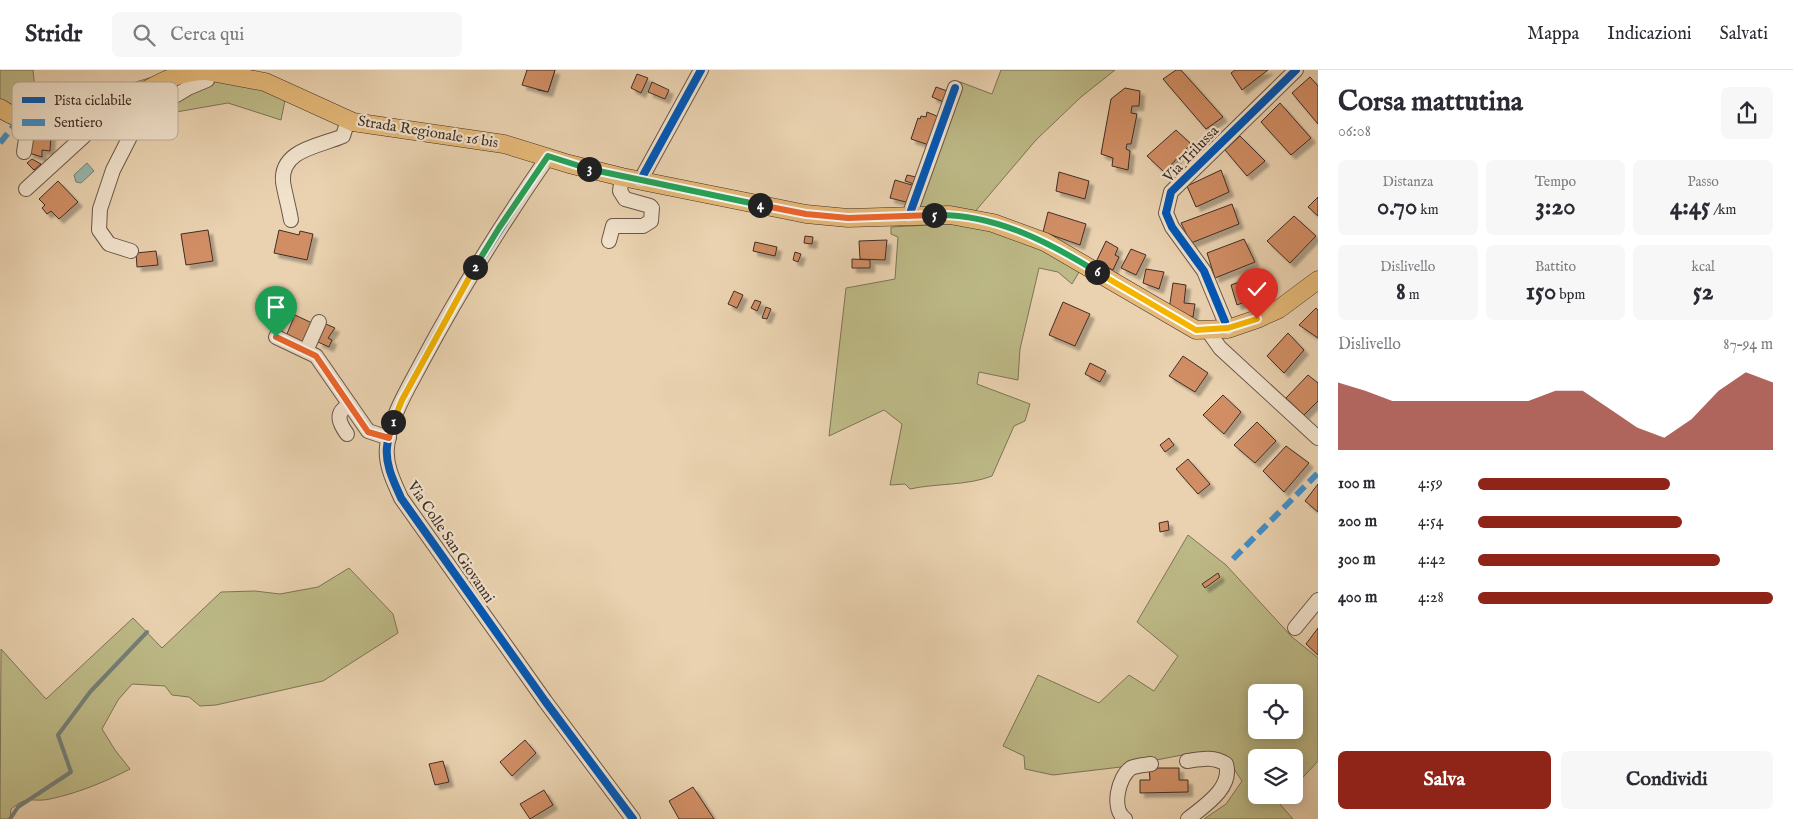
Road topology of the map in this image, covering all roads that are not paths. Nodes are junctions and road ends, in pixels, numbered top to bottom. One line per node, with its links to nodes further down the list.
1 (206, 70): 4 (main road, Strada Regionale 16 bis); 5 (main road, Strada Regionale 16 bis); 7 (street)
2 (701, 70): 15 (street)
3 (1296, 70): 23 (street, Via Trilussa)
4 (265, 76): 8 (main road, Strada Regionale 16 bis)
5 (160, 82)
6 (956, 88): 17 (street)
7 (178, 94)
8 (348, 120): 13 (main road, Strada Regionale 16 bis); 18 (street)
9 (26, 140): 12 (street)
10 (80, 140): 16 (street)
11 (128, 140): 20 (street)
12 (24, 152)
13 (548, 156): 14 (main road, Strada Regionale 16 bis); 30 (street, Via Colle San Giovanni)
14 (622, 177): 15 (main road, Strada Regionale 16 bis); 19 (street)
15 (640, 181): 17 (main road, Strada Regionale 16 bis)
16 (26, 189)
17 (909, 216): 24 (main road, Strada Regionale 16 bis)
18 (291, 220)
19 (609, 241)
20 (131, 251)
21 (1318, 280): 23 (main road)
22 (319, 322): 26 (street)
23 (1228, 328): 24 (main road)
24 (1208, 331): 28 (street)
25 (276, 337): 26 (street)
26 (306, 351): 27 (street)
27 (350, 405): 29 (street); 30 (street)
28 (1316, 431)
29 (347, 434)
30 (389, 438): 35 (street, Via Colle San Giovanni)
31 (1318, 600): 32 (street)
32 (1295, 628)
33 (1187, 761): 37 (street)
34 (1151, 764): 36 (street)
35 (633, 819)
36 (1125, 819)
37 (1188, 819)

